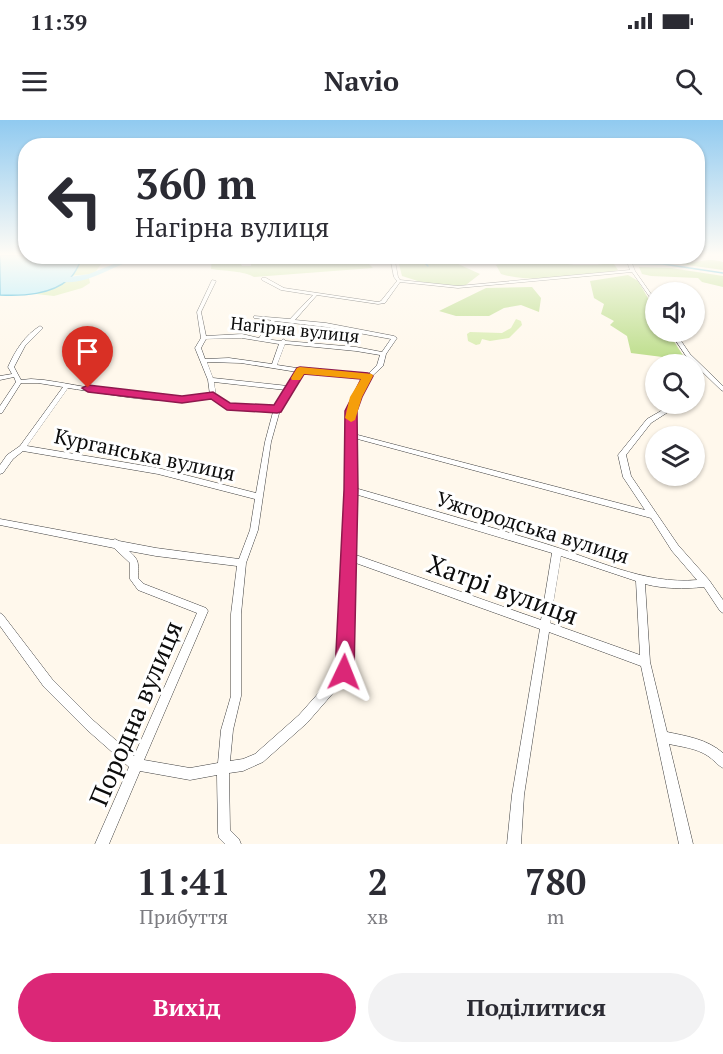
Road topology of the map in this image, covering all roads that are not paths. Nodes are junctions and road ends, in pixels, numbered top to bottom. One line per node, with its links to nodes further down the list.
1 (210, 289): 9 (street)
2 (283, 289): 4 (street)
3 (393, 289): 4 (street)
4 (315, 295): 7 (street)
5 (255, 316): 6 (street)
6 (274, 319): 7 (street); 10 (street)
7 (292, 320): 12 (street)
8 (40, 328): 15 (street)
9 (204, 338): 10 (street, Нагірна вулиця); 13 (street)
10 (261, 339): 11 (street, Нагірна вулиця)
11 (283, 341): 12 (street, Нагірна вулиця); 14 (street)
12 (383, 354): 19 (street)
13 (204, 361): 14 (street, Нагірна вулиця); 22 (street)
14 (274, 364): 16 (street, Нагірна вулиця)
15 (11, 367): 18 (street); 20 (street)
16 (300, 371): 19 (street, Нагірна вулиця); 25 (street)
17 (705, 372): 23 (street)
18 (0, 376): 20 (street)
19 (368, 376): 31 (street)
20 (17, 379): 24 (street); 29 (street)
21 (723, 379): 23 (street)
22 (211, 380): 25 (street); 27 (street)
23 (714, 380): 26 (street)
24 (67, 385): 27 (street); 32 (street)
25 (290, 388): 28 (street)
26 (723, 389)
27 (213, 396): 28 (street)
28 (277, 410): 35 (street)
29 (0, 411)
30 (661, 414): 36 (street)
31 (351, 435): 34 (street); 36 (street)
32 (22, 448): 33 (street); 35 (street, Курганська вулиця)
33 (0, 471)
34 (351, 490): 39 (street, Ужгородська вулиця); 40 (street)
35 (259, 497): 41 (street)
36 (654, 516): 43 (street)
37 (0, 522): 38 (street)
38 (115, 543): 41 (street); 50 (street, Породна вулиця)
39 (557, 551): 42 (street, Ужгородська вулиця); 46 (street)
40 (348, 556): 46 (street, Хатрі вулиця); 51 (street)
41 (242, 563): 51 (street)
42 (640, 579): 43 (street, Ужгородська вулиця); 47 (street)
43 (706, 583): 44 (street)
44 (723, 608)
45 (0, 618): 50 (street)
46 (547, 627): 47 (street, Хатрі вулиця); 54 (street)
47 (645, 662): 48 (street)
48 (661, 737): 49 (street); 55 (street)
49 (723, 762)
50 (135, 764): 51 (street); 52 (street, Породна вулиця)
51 (223, 768): 53 (street)
52 (102, 844)
53 (234, 844)
54 (514, 844)
55 (686, 844)

